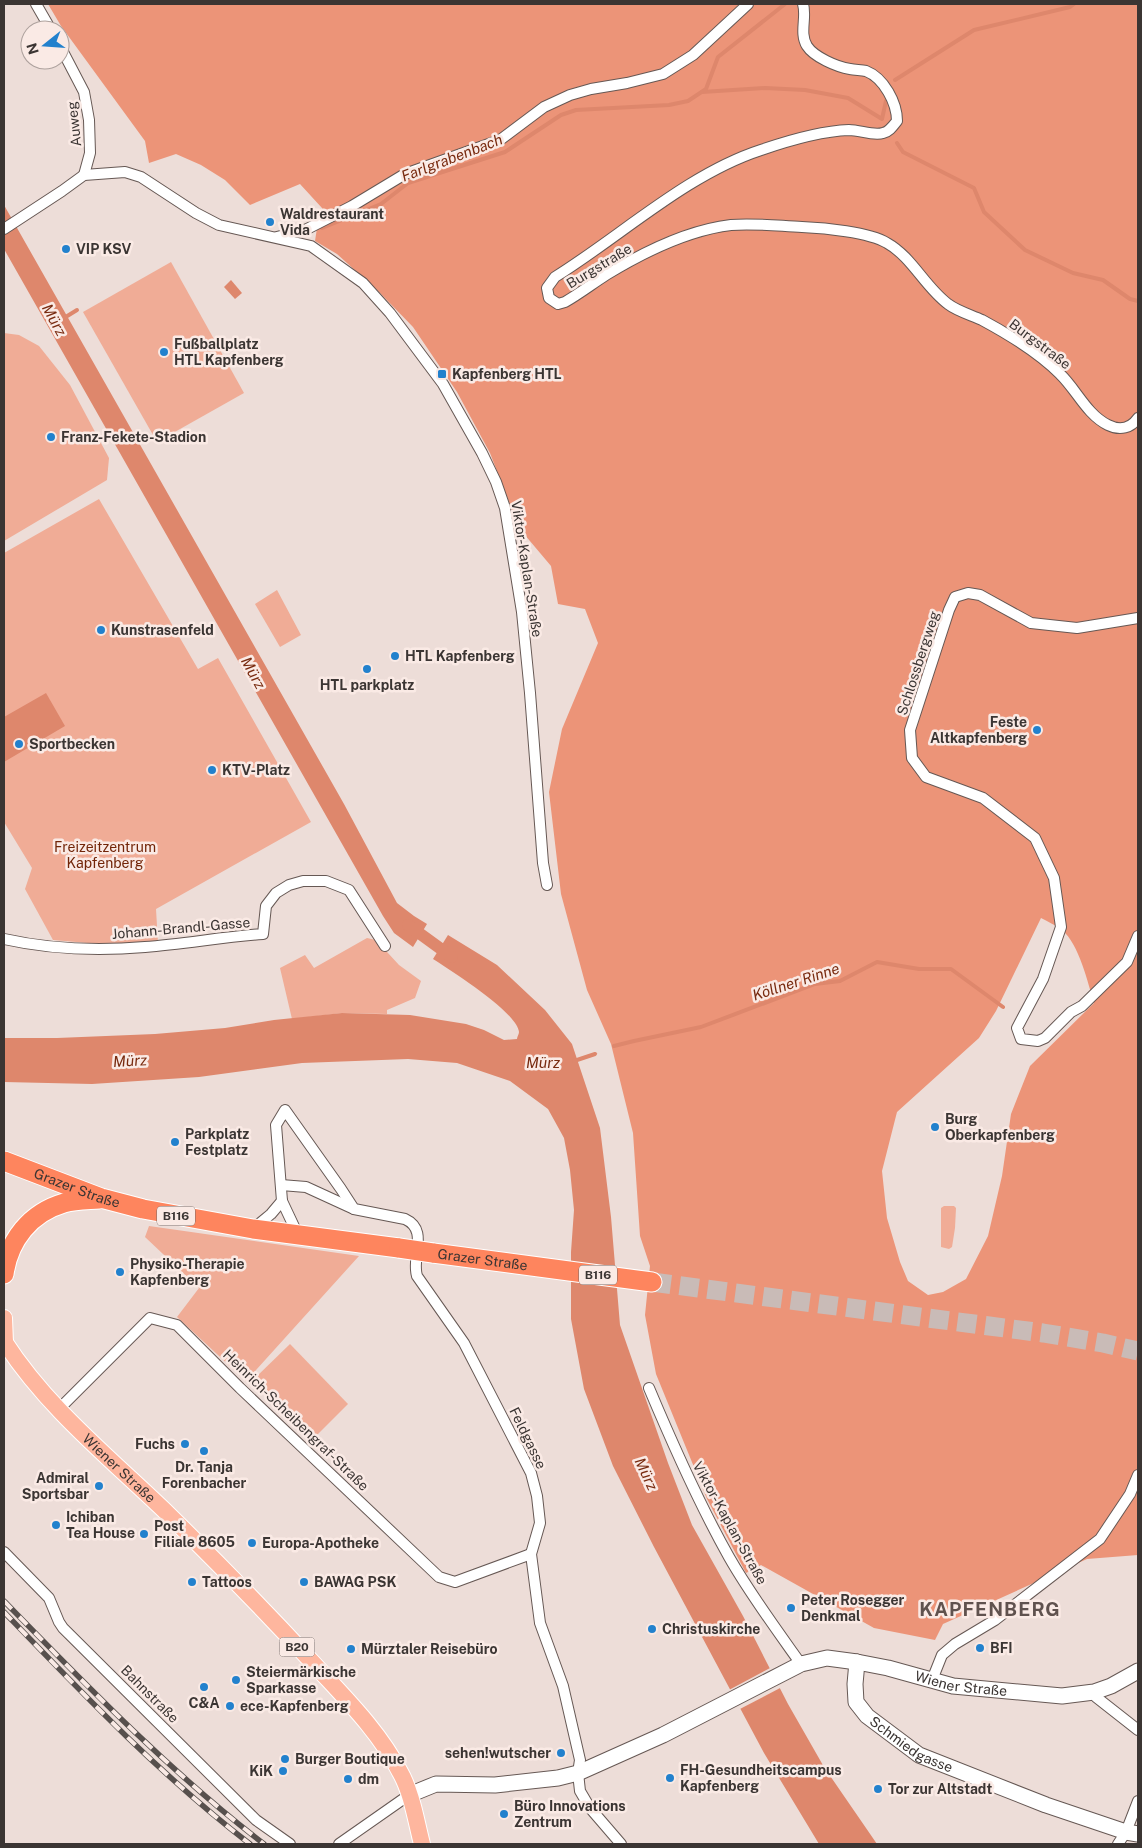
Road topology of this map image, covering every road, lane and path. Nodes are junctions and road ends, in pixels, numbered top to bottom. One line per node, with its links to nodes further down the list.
1 (36, 4): 4 (street)
2 (748, 4): 8 (street)
3 (803, 4): 9 (street, Burgstraße)
4 (45, 20)
5 (70, 65): 6 (street, Auweg)
6 (84, 175): 7 (street); 8 (street, Viktor-Kaplan-Straße)
7 (4, 229)
8 (274, 237): 11 (street, Viktor-Kaplan-Straße)
9 (1138, 418)
10 (1138, 618): 12 (street, Schlossbergweg)
11 (547, 885)
12 (1138, 936)
13 (4, 939): 14 (street, Johann-Brandl-Gasse)
14 (385, 946)
15 (12, 1165): 17 (highway, Grazer Straße)
16 (281, 1185): 18 (street); 19 (street, Feldgasse); 19 (street)
17 (65, 1194): 20 (highway, Grazer Straße / B116); 22 (highway)
18 (282, 1200): 20 (street); 21 (street)
19 (354, 1209): 30 (street, Feldgasse)
20 (253, 1229): 21 (highway, Grazer Straße / B116)
21 (305, 1236): 23 (highway, Grazer Straße / B116, bridge)
22 (4, 1274)
23 (652, 1282)
24 (4, 1318): 25 (main road, B20)
25 (4, 1342): 27 (main road, Wiener Straße / B20)
26 (649, 1388): 32 (street, Viktor-Kaplan-Straße)
27 (59, 1409): 30 (street, Heinrich-Scheibengraf-Straße); 38 (main road, Wiener Straße / B20)
28 (1138, 1475): 34 (street)
29 (4, 1552): 41 (street, Bahnstraße)
30 (531, 1554): 37 (street, Feldgasse)
31 (857, 1662): 32 (street, Wiener Straße); 34 (street, Wiener Straße); 40 (street, Schmiedgasse)
32 (801, 1664): 37 (street, Wiener Straße)
33 (1138, 1671): 35 (street, Wiener Straße)
34 (932, 1680): 35 (street, Wiener Straße)
35 (1094, 1692): 36 (street)
36 (1138, 1730)
37 (578, 1773): 38 (street, Wiener Straße); 44 (street, Feldgasse)
38 (409, 1795): 42 (street); 43 (main road, B20)
39 (1138, 1801): 40 (street)
40 (1128, 1837)
41 (290, 1844)
42 (340, 1844)
43 (422, 1844)
44 (621, 1844)

